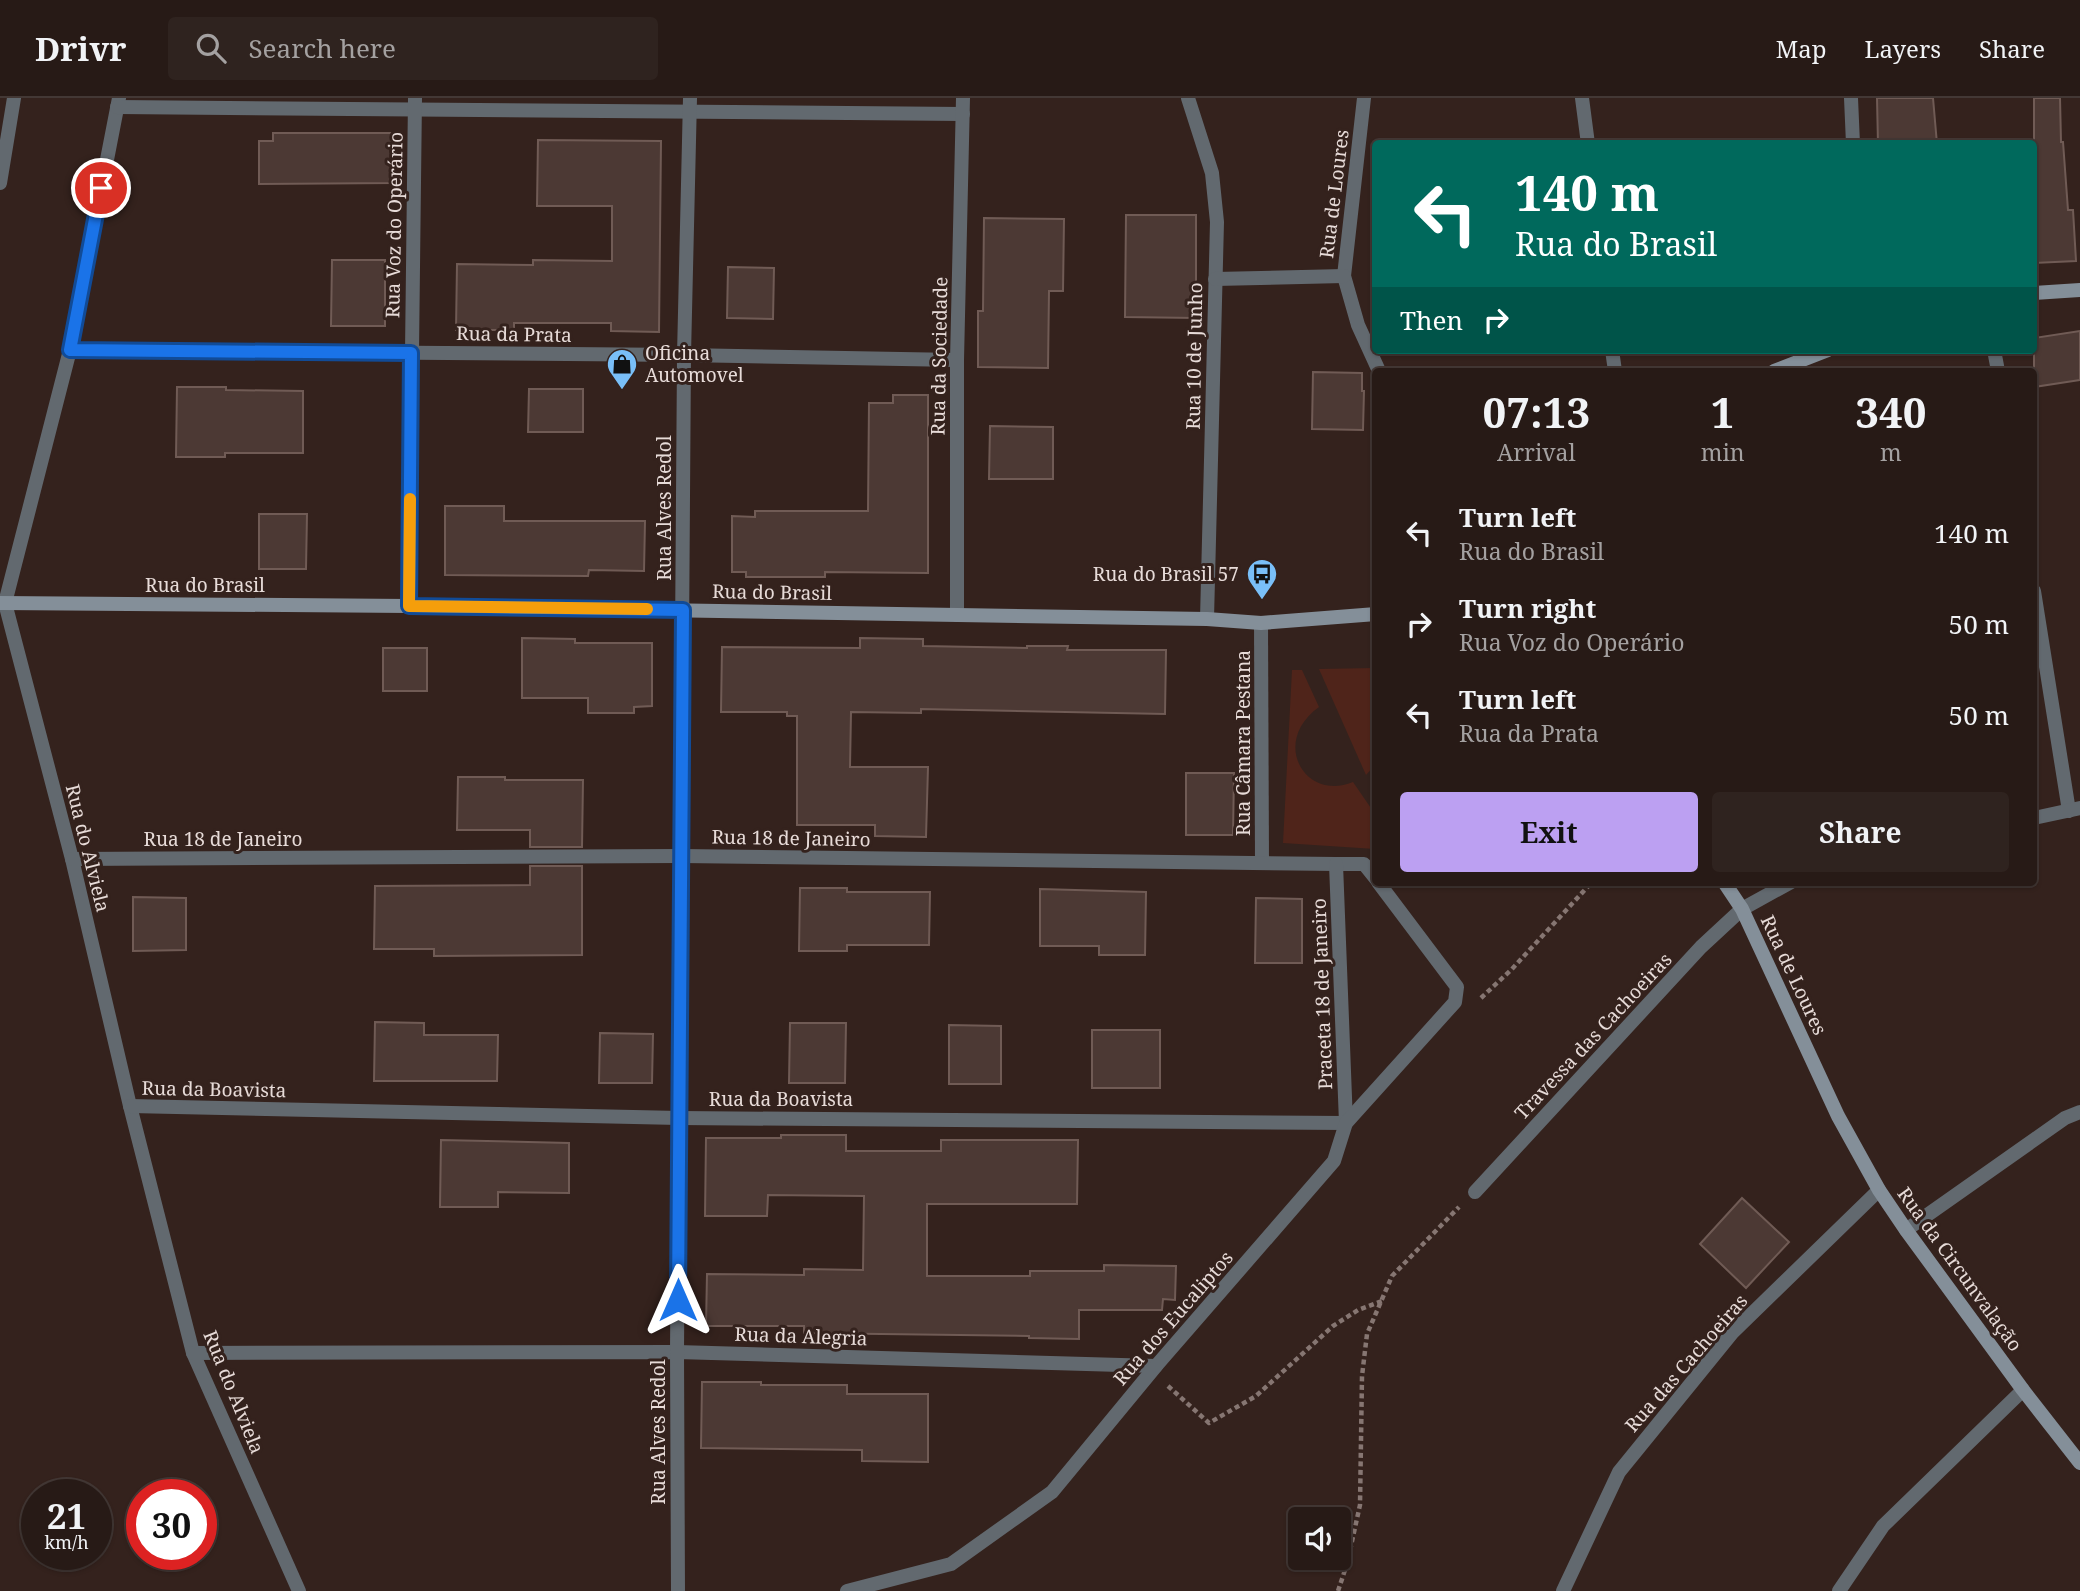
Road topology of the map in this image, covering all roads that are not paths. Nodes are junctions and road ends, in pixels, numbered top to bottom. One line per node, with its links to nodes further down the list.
1 (14, 98): 13 (street)
2 (963, 98): 10 (street, Rua da Sociedade)
3 (1188, 98): 15 (street, Rua 10 de Junho)
4 (1364, 98): 14 (street, Rua de Loures)
5 (1582, 98): 11 (street)
6 (1851, 98): 12 (street)
7 (118, 103): 8 (street); 18 (street, Rua do Alviela)
8 (415, 104): 9 (street); 19 (street, Rua Voz do Operário)
9 (690, 104): 10 (street); 21 (street, Rua Alves Redol)
10 (963, 114): 22 (street, Rua da Sociedade)
11 (1587, 140)
12 (1853, 140)
13 (0, 183)
14 (1344, 276): 15 (street); 23 (street, Rua de Loures)
15 (1215, 279): 31 (street, Rua 10 de Junho)
16 (2080, 290): 17 (street)
17 (2037, 293)
18 (70, 350): 19 (street, Rua da Prata); 25 (street, Rua do Alviela)
19 (411, 353): 21 (street, Rua da Prata); 26 (street, Rua Voz do Operário)
20 (1818, 354): 24 (street)
21 (684, 355): 22 (street, Rua da Prata); 28 (street, Rua Alves Redol)
22 (957, 360): 30 (street, Rua da Sociedade)
23 (1378, 368)
24 (1782, 368)
25 (3, 603): 26 (street, Rua do Brasil); 36 (street, Rua do Alviela)
26 (409, 606): 28 (street, Rua do Brasil)
27 (2037, 607): 33 (street)
28 (683, 610): 30 (street, Rua do Brasil); 35 (street, Rua Alves Redol)
29 (1372, 614): 32 (street, Rua do Brasil)
30 (957, 615): 31 (street, Rua do Brasil)
31 (1207, 619): 32 (street, Rua do Brasil)
32 (1261, 623): 37 (street, Rua Câmara Pestana)
33 (2075, 809): 34 (street)
34 (2037, 817)
35 (681, 856): 36 (street, Rua 18 de Janeiro); 37 (street, Rua 18 de Janeiro); 48 (street, Rua Alves Redol)
36 (72, 859): 46 (street, Rua do Alviela)
37 (1262, 863): 38 (street, Rua 18 de Janeiro)
38 (1336, 864): 39 (street, Rua 18 de Janeiro); 49 (street, Praceta 18 de Janeiro)
39 (1372, 874)
40 (1381, 886): 44 (street, Rua 18 de Janeiro)
41 (1727, 886): 43 (street, Rua de Loures)
42 (1784, 886): 43 (street, Travessa das Cachoeiras)
43 (1742, 909): 45 (street, Rua de Loures); 51 (street, Travessa das Cachoeiras)
44 (1455, 1002): 49 (street, Rua dos Eucaliptos)
45 (1825, 1087): 50 (street, Rua da Circunvalação)
46 (131, 1106): 48 (street, Rua da Boavista); 54 (street, Rua do Alviela)
47 (2080, 1112): 52 (street)
48 (679, 1118): 49 (street, Rua da Boavista); 53 (street, Rua Alves Redol)
49 (1346, 1123): 55 (street, Rua dos Eucaliptos)
50 (1879, 1190): 52 (street, Rua da Circunvalação); 61 (street, Rua das Cachoeiras)
51 (1475, 1192)
52 (1906, 1230): 56 (street, Rua da Circunvalação)
53 (677, 1352): 54 (street, Rua da Alegria); 55 (street, Rua da Alegria); 59 (street, Rua Alves Redol)
54 (193, 1353): 58 (street, Rua do Alviela)
55 (1154, 1368): 60 (street, Rua dos Eucaliptos)
56 (2023, 1390): 57 (street, Rua da Circunvalação); 62 (street)
57 (2080, 1463)
58 (299, 1591)
59 (678, 1591)
60 (847, 1591)
61 (1563, 1591)
62 (1839, 1591)

